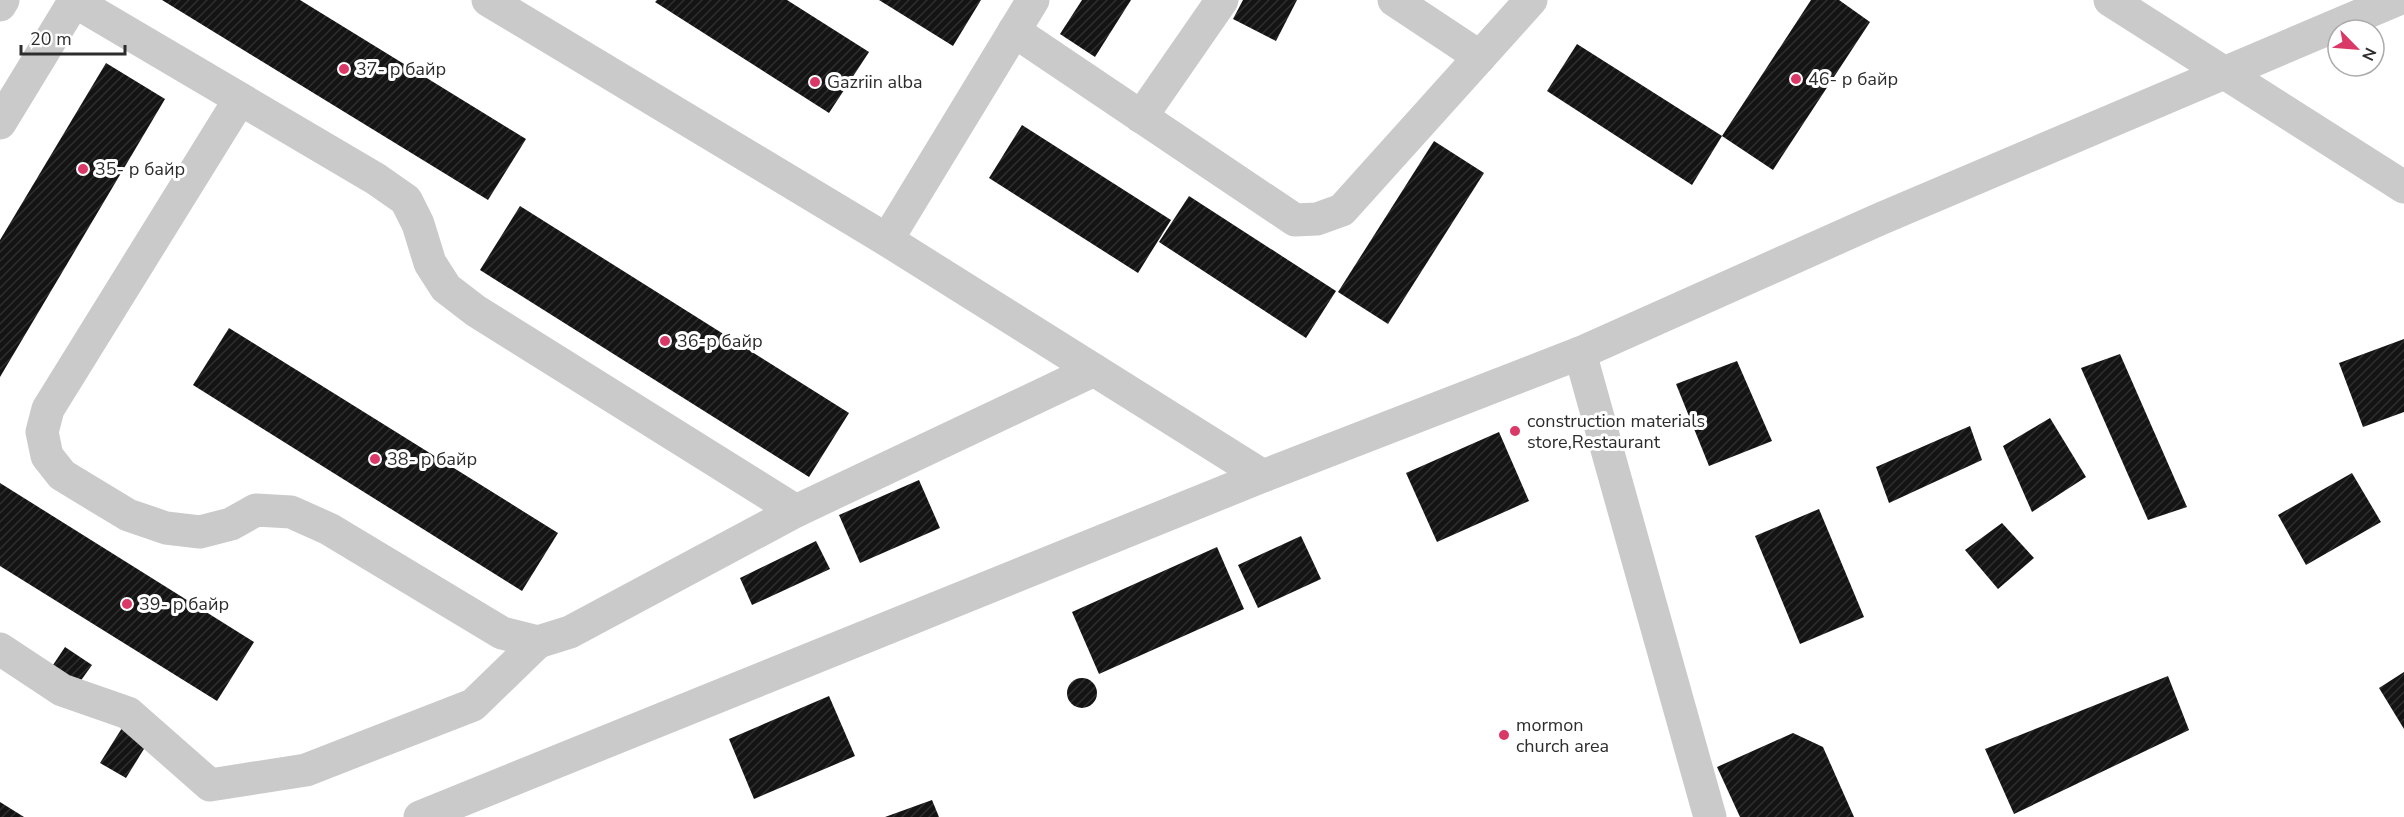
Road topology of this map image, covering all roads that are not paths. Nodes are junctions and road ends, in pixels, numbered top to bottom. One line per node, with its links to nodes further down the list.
1 (3, 0): 10 (street)
2 (488, 0): 18 (street)
3 (1032, 0): 11 (street)
4 (1222, 0): 15 (street)
5 (1394, 0): 12 (street)
6 (1531, 0): 12 (street)
7 (2110, 0): 13 (street)
8 (2396, 0): 13 (street)
9 (74, 1): 14 (street); 16 (street)
10 (0, 5)
11 (1014, 31): 15 (street); 18 (street)
12 (1480, 57): 15 (street)
13 (2225, 71): 17 (street); 19 (street)
14 (240, 99): 22 (street); 23 (street)
15 (1141, 117)
16 (0, 123)
17 (2404, 187)
18 (887, 240): 20 (street)
19 (1580, 353): 21 (street); 26 (street)
20 (1094, 370): 21 (street); 22 (street)
21 (1263, 476): 25 (street)
22 (796, 511): 23 (street)
23 (538, 642): 24 (street)
24 (0, 649)
25 (420, 817)
26 (1710, 817)

